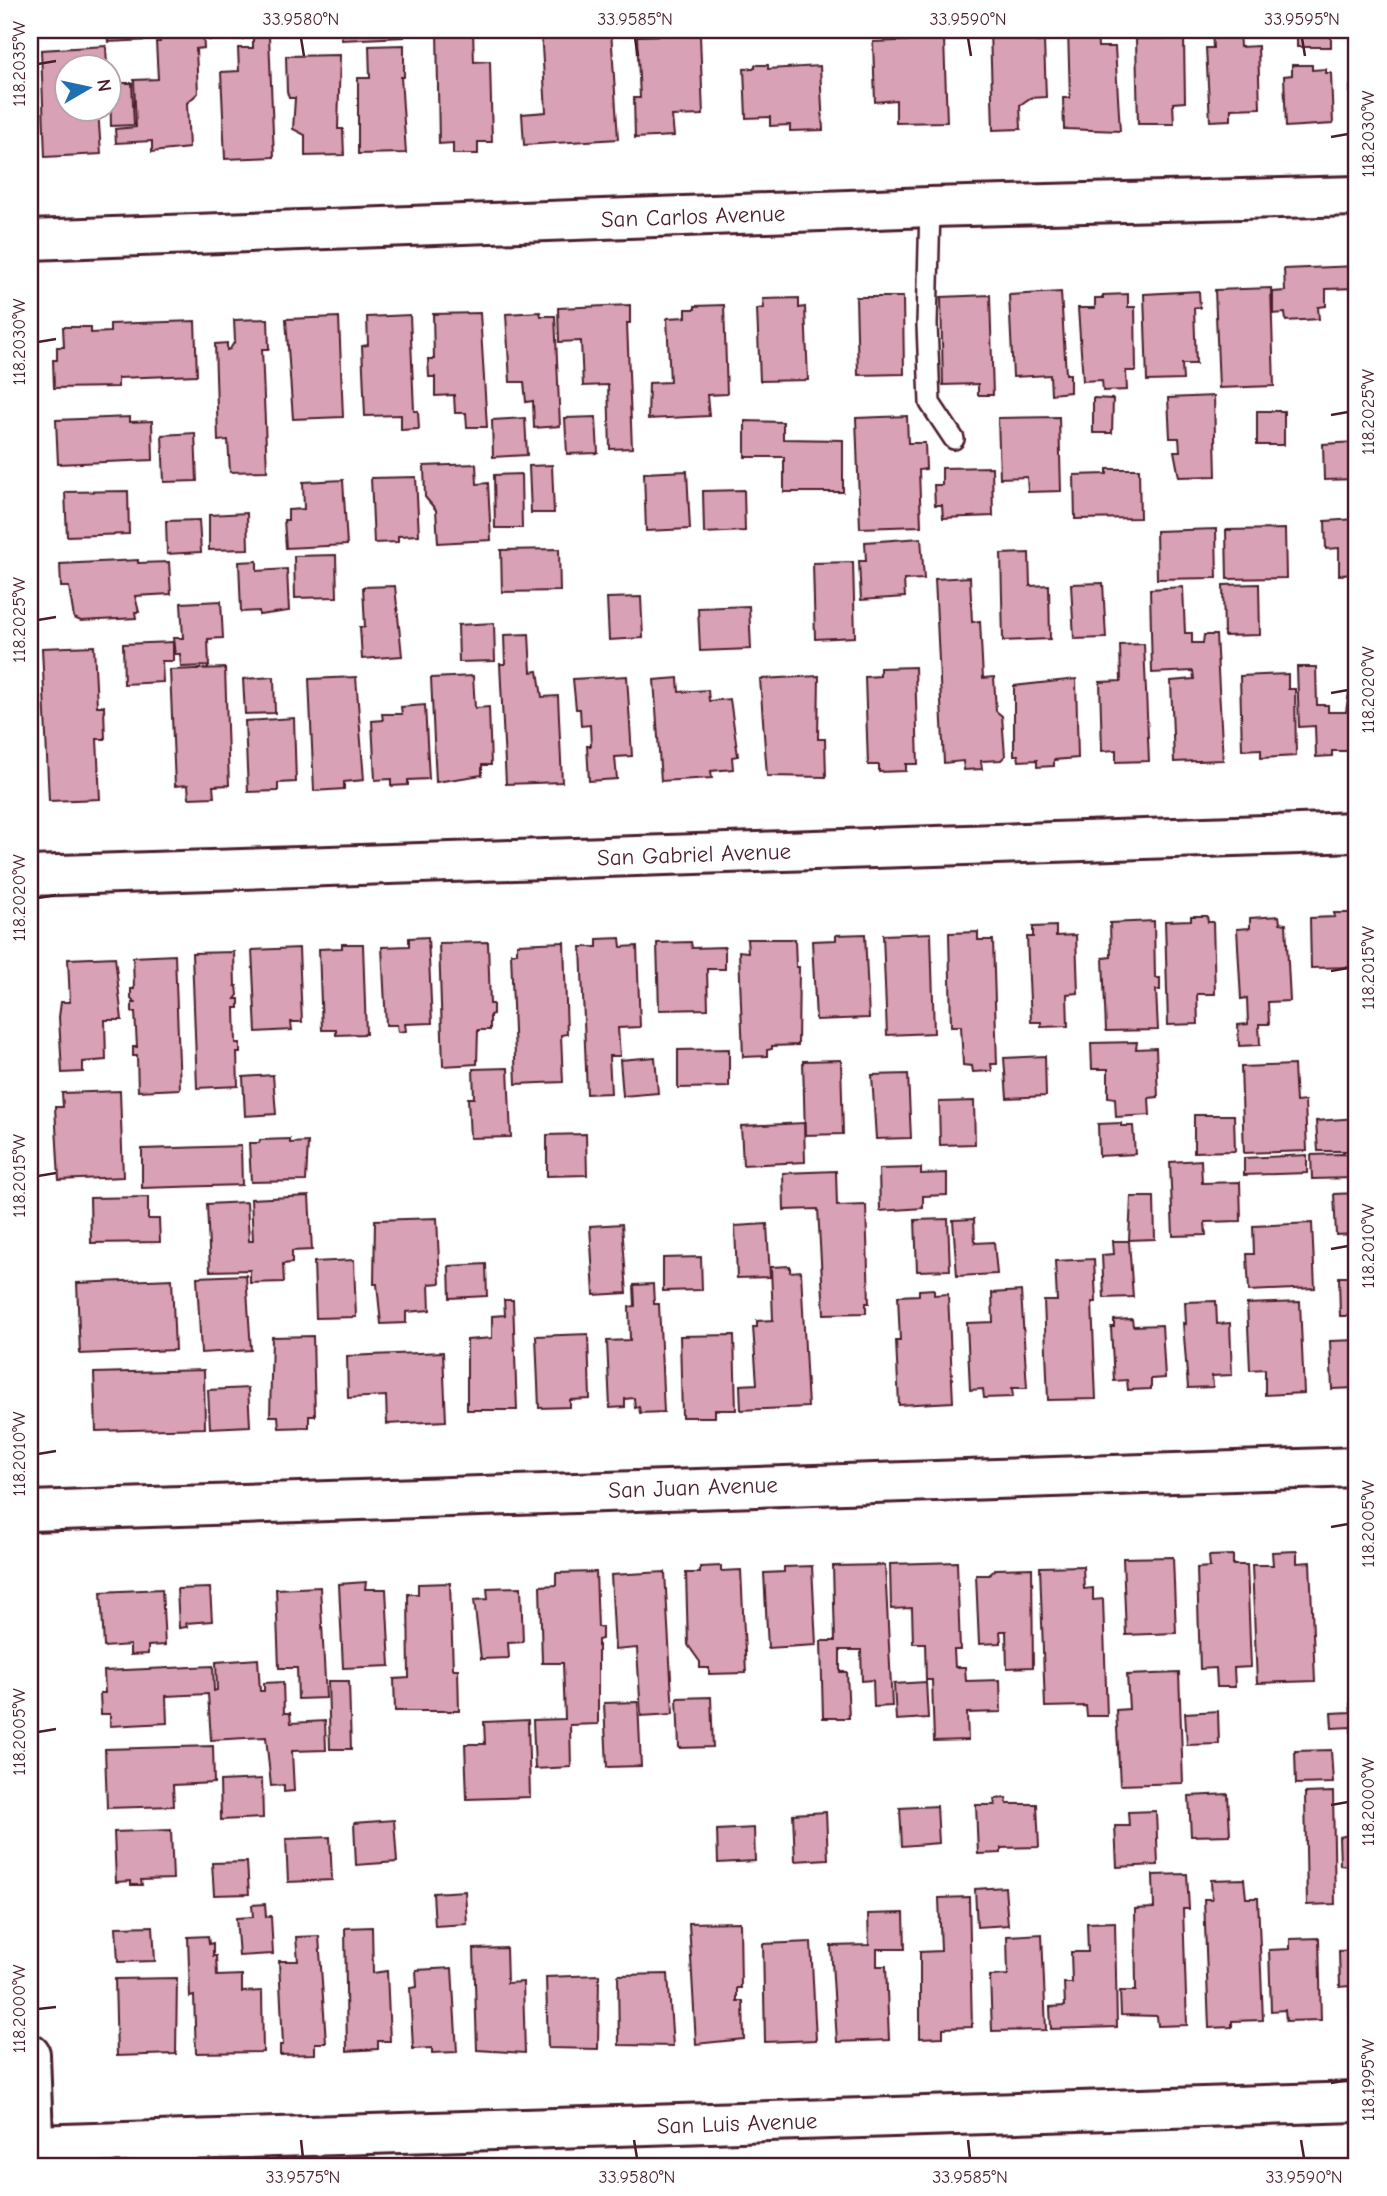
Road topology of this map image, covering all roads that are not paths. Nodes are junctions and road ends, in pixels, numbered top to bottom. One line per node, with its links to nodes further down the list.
1 (1357, 196): 2 (street, San Carlos Avenue)
2 (930, 207): 3 (street, San Carlos Avenue); 4 (lane)
3 (30, 240)
4 (954, 439)
5 (1357, 832): 6 (street, San Gabriel Avenue)
6 (30, 876)
7 (1357, 1467): 8 (street, San Juan Avenue)
8 (30, 1511)
9 (30, 2054): 11 (street)
10 (1357, 2102): 11 (street, San Luis Avenue)
11 (34, 2156)

